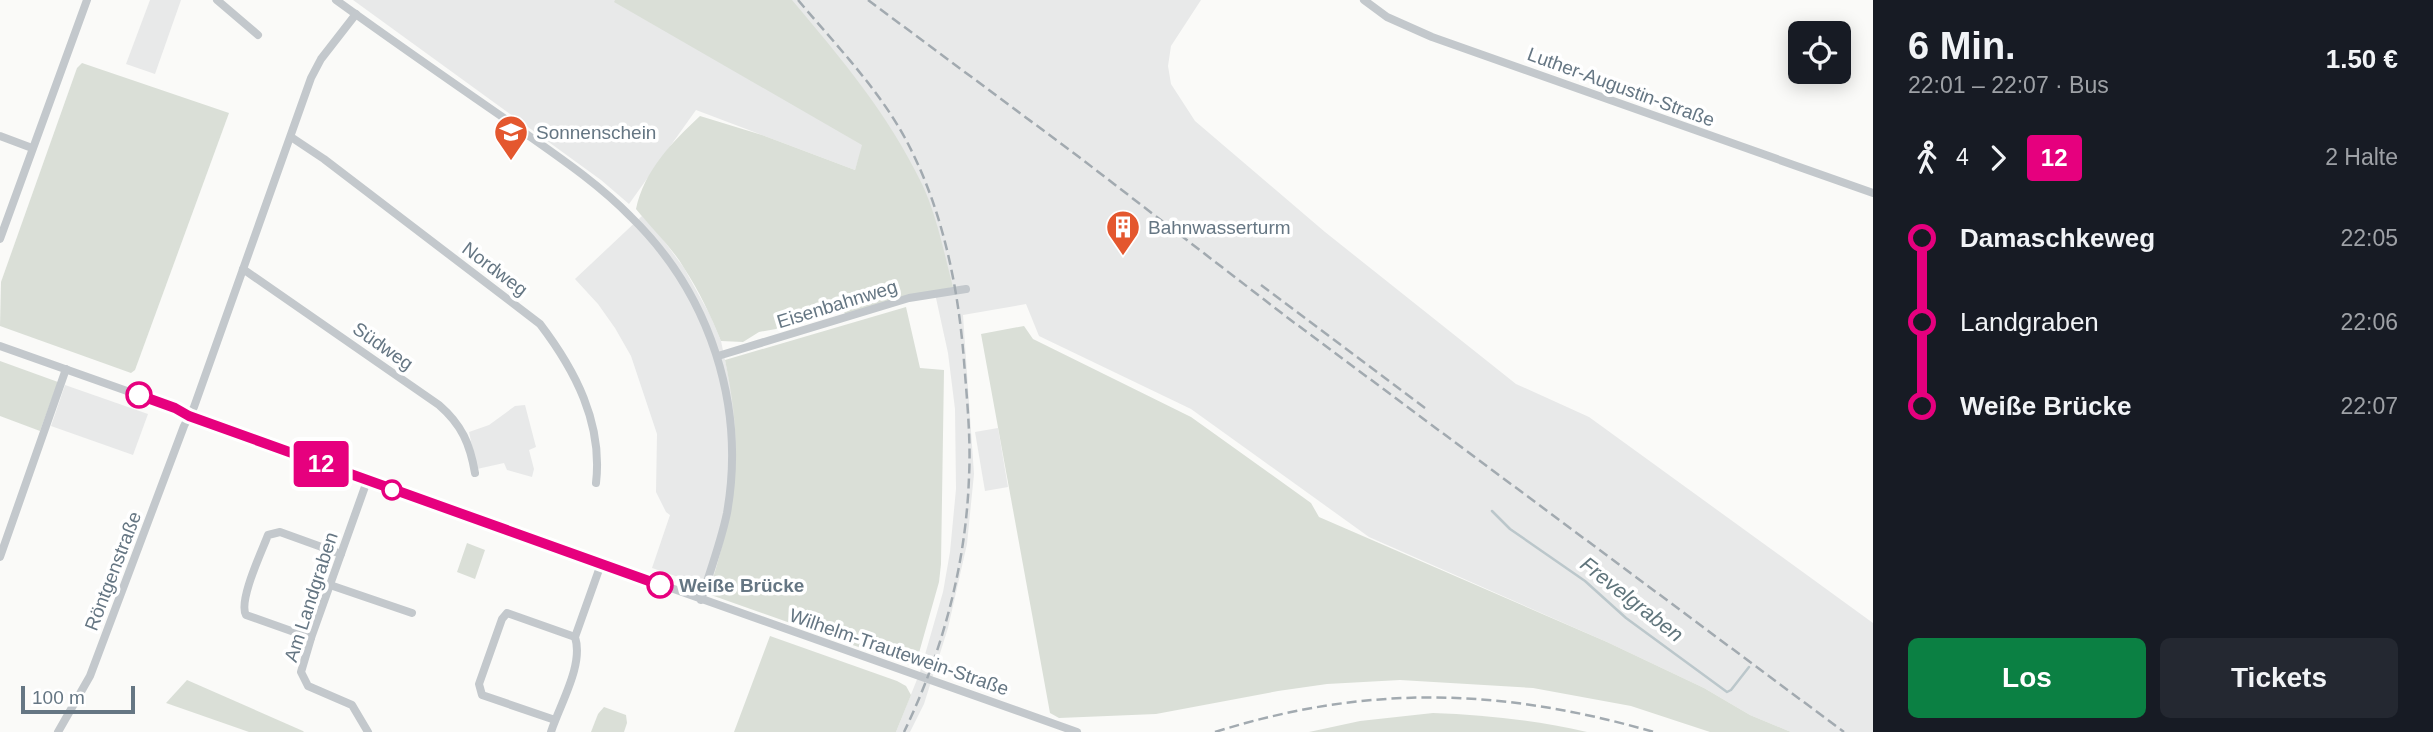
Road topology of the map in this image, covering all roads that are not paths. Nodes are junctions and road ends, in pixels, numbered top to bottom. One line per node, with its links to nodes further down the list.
1 (87, 0): 9 (street)
2 (216, 0): 6 (street)
3 (336, 0): 5 (street)
4 (1364, 0): 10 (street, Luther-Augustin-Straße)
5 (356, 14): 8 (street, Röntgenstraße); 15 (street)
6 (258, 34)
7 (0, 136): 9 (street)
8 (291, 137): 12 (street, Röntgenstraße); 20 (street, Nordweg)
9 (33, 148): 11 (street)
10 (1873, 193)
11 (0, 239)
12 (243, 269): 17 (street, Röntgenstraße); 18 (street, Südweg)
13 (966, 289): 15 (street, Eisenbahnweg)
14 (0, 346): 16 (street, Wilhelm-Trautewein-Straße)
15 (718, 356): 25 (street)
16 (66, 369): 17 (street, Wilhelm-Trautewein-Straße); 22 (street)
17 (189, 416): 19 (street, Wilhelm-Trautewein-Straße); 30 (street, Röntgenstraße)
18 (475, 473)
19 (367, 481): 21 (street, Am Landgraben); 23 (street, Wilhelm-Trautewein-Straße)
20 (596, 483)
21 (341, 554): 24 (street, Am Landgraben); 28 (street)
22 (0, 557)
23 (601, 564): 25 (street, Wilhelm-Trautewein-Straße); 27 (street)
24 (330, 585): 26 (street); 28 (street, Am Landgraben)
25 (701, 600): 33 (street, Wilhelm-Trautewein-Straße)
26 (411, 613)
27 (575, 637): 29 (street); 29 (street)
28 (311, 638): 31 (street, Am Landgraben)
29 (555, 720): 32 (street)
30 (58, 732)
31 (368, 732)
32 (551, 732)
33 (1077, 732)

